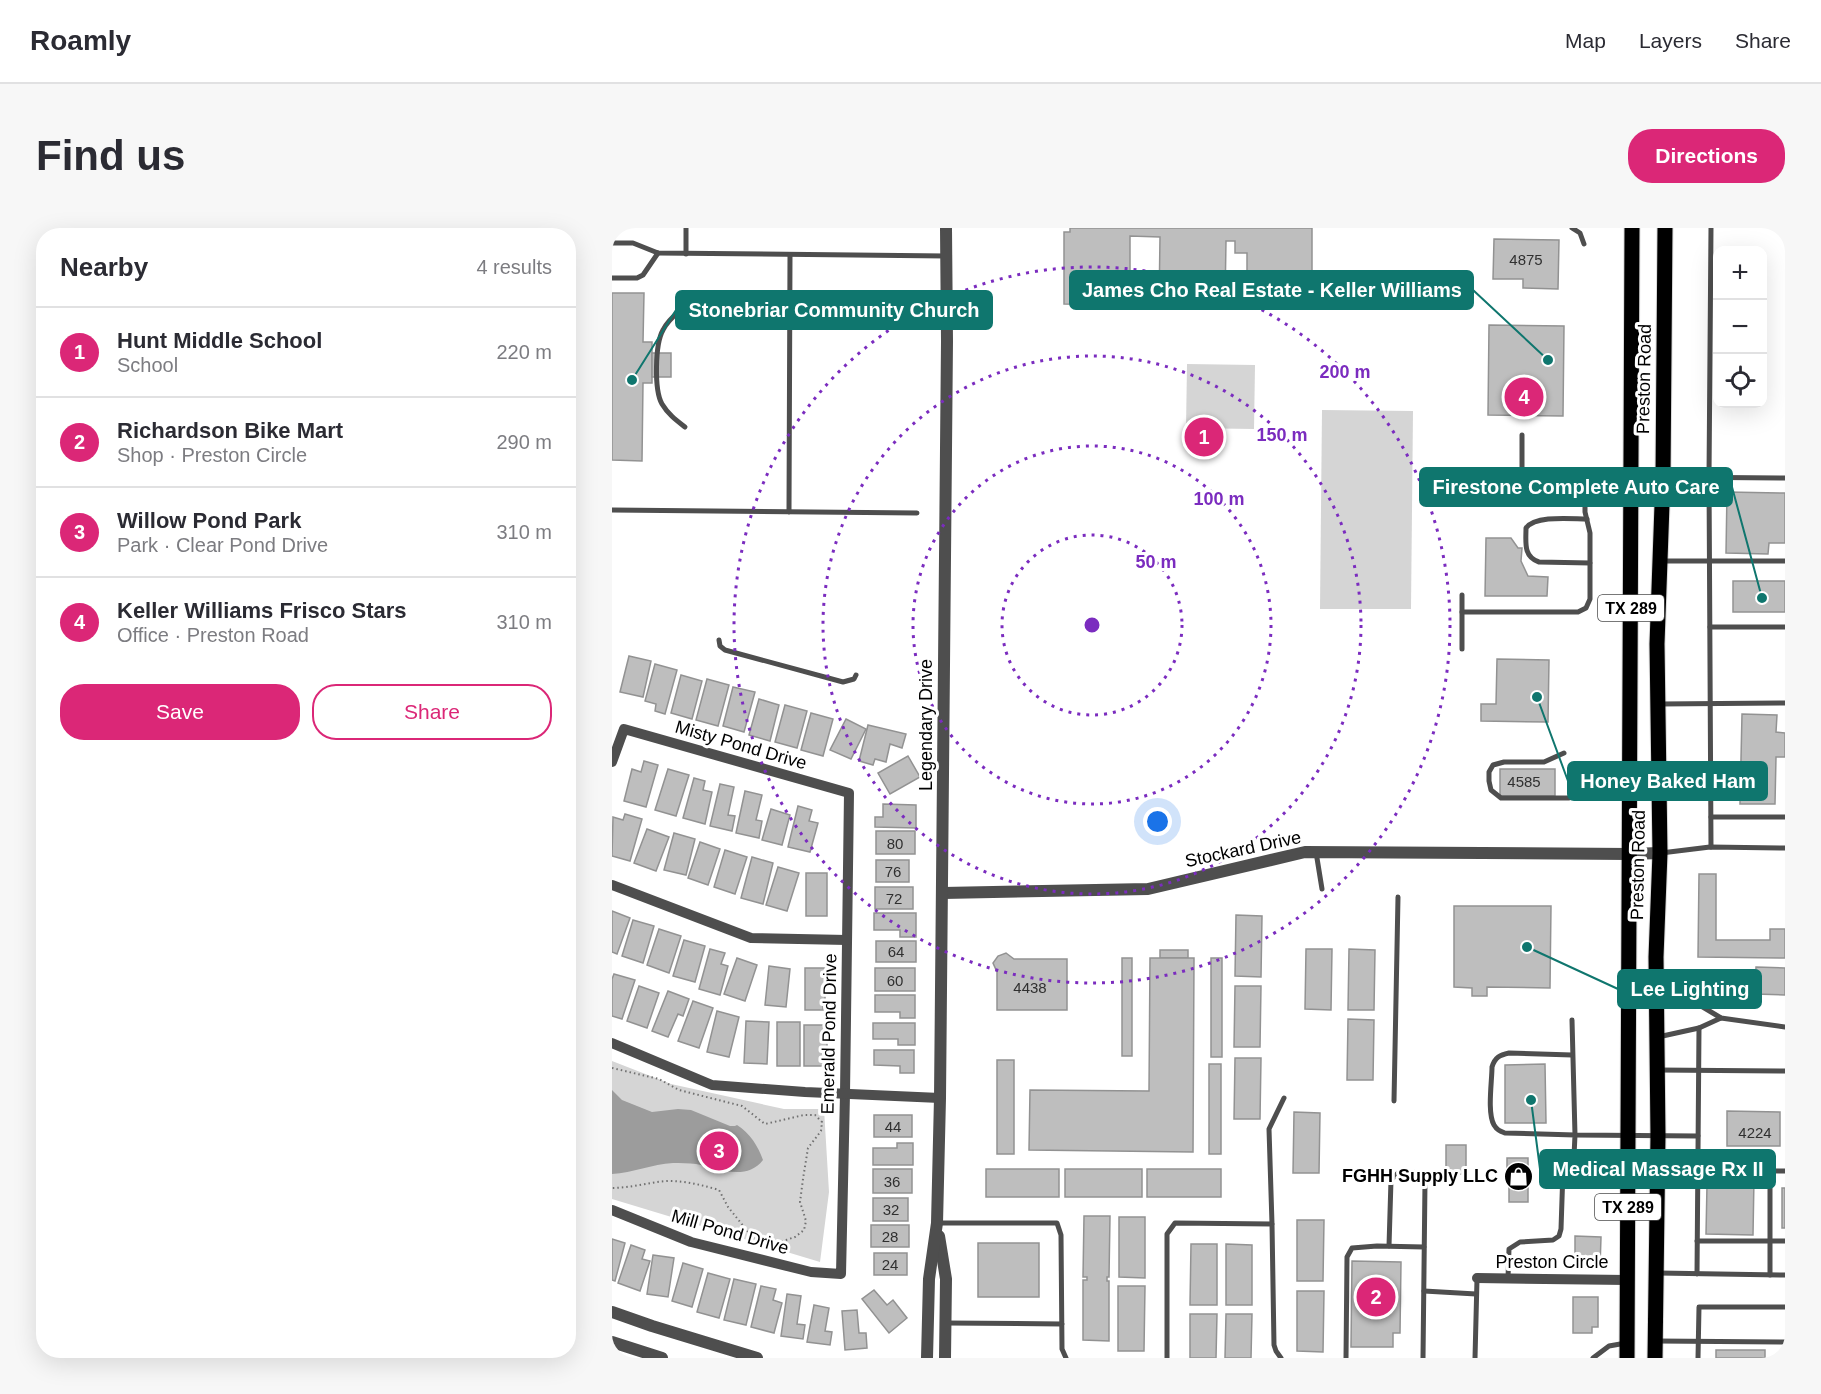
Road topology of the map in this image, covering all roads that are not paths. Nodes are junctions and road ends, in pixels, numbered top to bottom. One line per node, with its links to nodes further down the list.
1 (686, 228): 10 (lane)
2 (946, 228): 12 (street, Legendary Drive)
3 (1572, 228): 8 (lane)
4 (1632, 228): 19 (main road, Preston Road / TX 289)
5 (1665, 228): 20 (main road, Preston Road / TX 289)
6 (1711, 228): 21 (lane)
7 (612, 243): 9 (lane)
8 (1584, 244)
9 (658, 253): 10 (lane); 13 (lane)
10 (686, 254): 11 (lane)
11 (790, 255): 12 (lane); 25 (lane)
12 (946, 256): 55 (street, Legendary Drive)
13 (612, 278)
14 (685, 306): 15 (lane)
15 (685, 428)
16 (1522, 435): 17 (lane)
17 (1522, 474): 18 (lane); 23 (lane)
18 (1585, 475): 19 (lane); 27 (lane)
19 (1631, 476): 20 (main road); 52 (main road, Preston Road / TX 289)
20 (1663, 477): 21 (lane); 28 (main road, Preston Road / TX 289)
21 (1710, 477): 22 (lane); 29 (lane)
22 (1785, 478)
23 (1463, 498)
24 (612, 510): 25 (lane)
25 (789, 512): 26 (lane)
26 (917, 513)
27 (1587, 519): 31 (lane); 31 (lane)
28 (1660, 561): 29 (lane); 41 (main road, Preston Road / TX 289)
29 (1710, 561): 30 (lane); 34 (lane)
30 (1785, 561)
31 (1590, 563): 33 (lane)
32 (1462, 595): 33 (lane)
33 (1462, 612): 37 (lane)
34 (1710, 627): 35 (lane); 40 (lane)
35 (1785, 627)
36 (719, 640): 38 (lane)
37 (1462, 650)
38 (856, 675)
39 (1785, 702): 40 (lane)
40 (1711, 703): 41 (lane); 46 (lane)
41 (1658, 704): 51 (main road, Preston Road / TX 289)
42 (1564, 753): 45 (lane)
43 (612, 762): 44 (street, Misty Pond Drive)
44 (849, 794): 57 (street, Emerald Pond Drive)
45 (1569, 798)
46 (1711, 817): 47 (lane); 48 (lane)
47 (1785, 817)
48 (1711, 848): 49 (lane); 51 (lane)
49 (1785, 848)
50 (1316, 852): 52 (street, Stockard Drive); 54 (lane); 55 (street, Stockard Drive)
51 (1660, 853): 52 (street, Stockard Drive); 58 (main road, Preston Road / TX 289)
52 (1630, 854): 74 (main road, Preston Road / TX 289)
53 (612, 885): 57 (street)
54 (1322, 889)
55 (943, 893): 70 (street, Legendary Drive)
56 (1398, 897): 72 (lane)
57 (847, 940): 69 (street, Emerald Pond Drive)
58 (1656, 990): 59 (lane); 63 (main road, Preston Road / TX 289)
59 (1721, 1018): 61 (lane); 62 (lane)
60 (1572, 1020): 65 (lane)
61 (1785, 1027)
62 (1699, 1028): 63 (lane); 67 (lane)
63 (1657, 1037): 66 (main road, Preston Road / TX 289)
64 (612, 1043): 69 (street)
65 (1572, 1054): 73 (lane); 73 (lane)
66 (1657, 1070): 67 (lane); 75 (main road, Preston Road / TX 289)
67 (1699, 1070): 68 (lane); 76 (lane)
68 (1785, 1071)
69 (845, 1094): 70 (street); 90 (street, Emerald Pond Drive)
70 (940, 1098): 82 (street, Legendary Drive)
71 (1284, 1098): 83 (lane)
72 (1394, 1101)
73 (1575, 1135): 74 (lane); 95 (lane)
74 (1629, 1135): 75 (lane); 96 (main road, Preston Road / TX 289)
75 (1658, 1135): 76 (lane); 77 (main road, Preston Road / TX 289)
76 (1698, 1136): 78 (lane)
77 (1657, 1170): 78 (lane); 89 (main road, Preston Road / TX 289)
78 (1698, 1170): 79 (lane); 84 (lane)
79 (1770, 1171): 80 (lane); 85 (lane)
80 (1785, 1171)
81 (612, 1210): 90 (street, Mill Pond Drive)
82 (937, 1222): 101 (street, Legendary Drive); 102 (lane); 110 (street, Legendary Drive)
83 (1272, 1224): 113 (lane); 114 (lane)
84 (1697, 1241): 85 (lane); 91 (lane)
85 (1770, 1241): 86 (lane); 92 (lane)
86 (1785, 1241)
87 (1389, 1246): 88 (lane); 88 (lane); 115 (lane)
88 (1424, 1247): 97 (lane)
89 (1656, 1273): 91 (lane); 103 (main road, Preston Road / TX 289)
90 (841, 1274)
91 (1697, 1274): 92 (lane)
92 (1770, 1275): 93 (lane)
93 (1785, 1275)
94 (1477, 1278): 95 (street, Preston Circle); 98 (lane)
95 (1508, 1279): 96 (street, Preston Circle)
96 (1628, 1280): 107 (main road, Preston Road / TX 289)
97 (1424, 1291): 98 (lane); 116 (lane)
98 (1476, 1294): 117 (lane)
99 (1785, 1307): 104 (lane)
100 (612, 1312): 109 (street)
101 (945, 1323): 102 (lane); 111 (street, Legendary Drive)
102 (1062, 1324): 112 (lane)
103 (1656, 1341): 104 (lane); 119 (main road, Preston Road / TX 289)
104 (1698, 1341): 106 (lane); 120 (lane)
105 (612, 1342): 108 (street)
106 (1785, 1342)
107 (1628, 1351): 118 (lane)
108 (662, 1358)
109 (757, 1358)
110 (927, 1358)
111 (945, 1358)
112 (1066, 1358)
113 (1167, 1358)
114 (1281, 1358)
115 (1346, 1358)
116 (1423, 1358)
117 (1476, 1358)
118 (1593, 1358)
119 (1655, 1358)
120 (1698, 1358)

